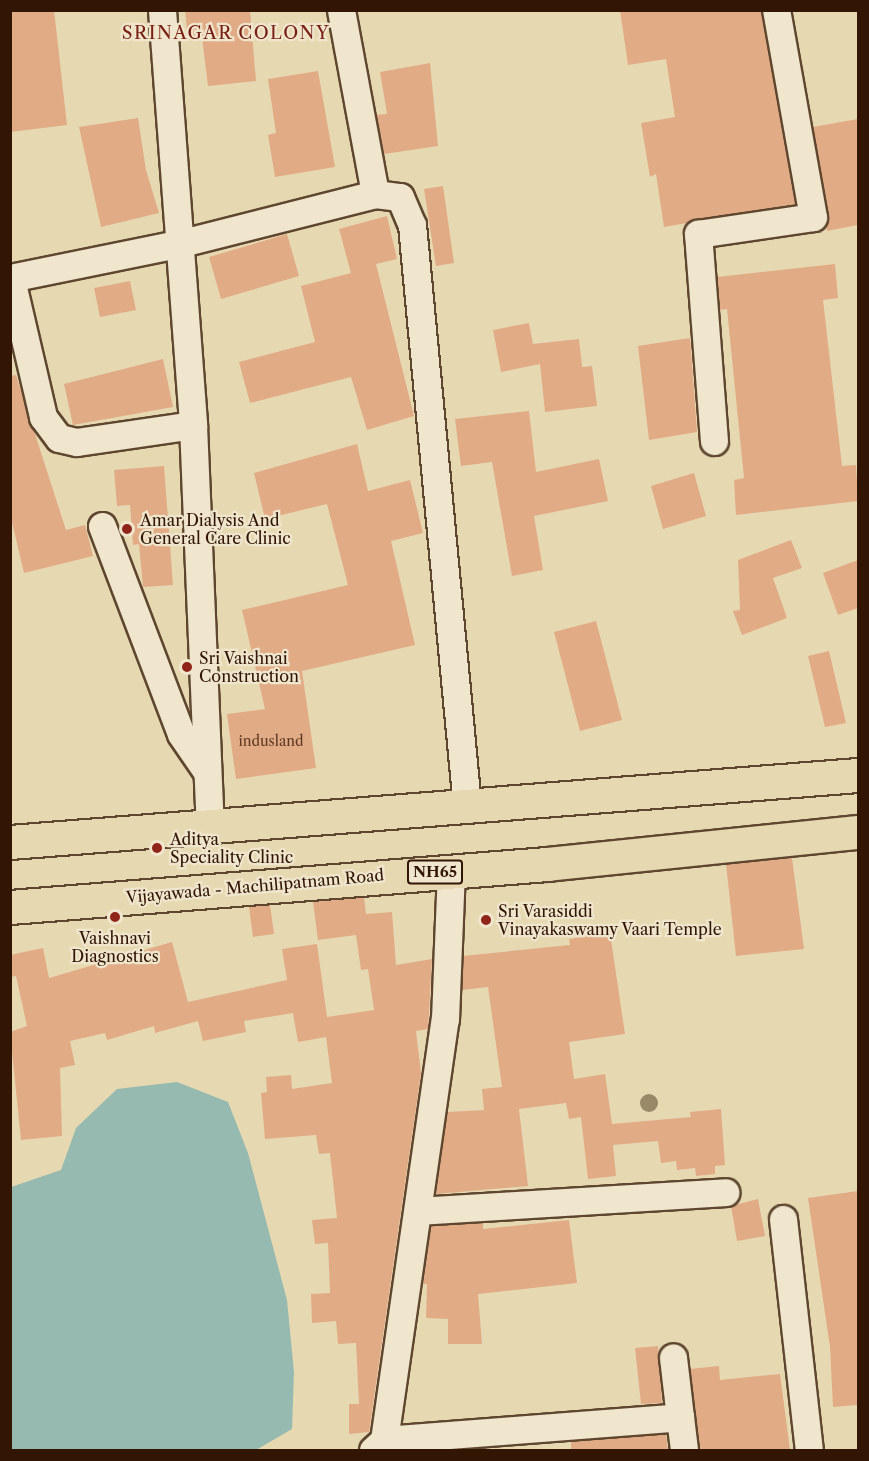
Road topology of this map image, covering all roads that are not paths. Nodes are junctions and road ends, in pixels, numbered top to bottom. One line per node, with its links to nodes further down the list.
1 (162, 10): 5 (street)
2 (341, 10): 4 (street)
3 (776, 10): 8 (street)
4 (375, 194): 5 (street); 12 (street)
5 (182, 243): 6 (street); 7 (street)
6 (11, 279): 7 (street)
7 (193, 425): 10 (street)
8 (714, 441)
9 (102, 526): 10 (street)
10 (207, 772): 13 (street)
11 (858, 775): 12 (highway)
12 (467, 806): 13 (highway)
13 (210, 826): 15 (highway)
14 (858, 832): 16 (highway, Vijayawada - Machilipatnam Road / NH65)
15 (10, 842)
16 (451, 870): 17 (highway, Vijayawada - Machilipatnam Road / NH65); 19 (street)
17 (10, 908)
18 (724, 1192): 19 (street)
19 (418, 1211): 23 (street)
20 (783, 1219): 25 (street)
21 (673, 1358): 22 (street)
22 (680, 1418): 23 (street); 24 (street)
23 (378, 1445)
24 (684, 1450)
25 (809, 1450)

